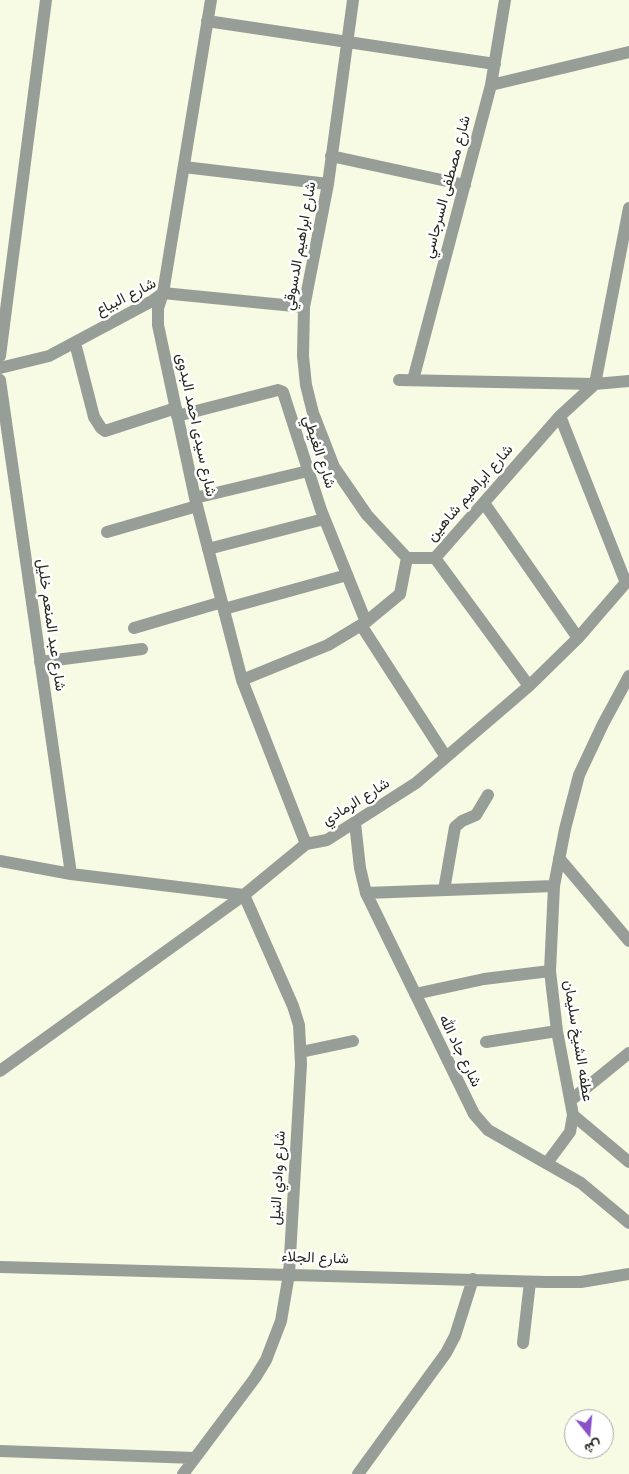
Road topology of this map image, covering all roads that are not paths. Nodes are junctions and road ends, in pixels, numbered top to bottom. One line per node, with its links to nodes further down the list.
1 (46, 0): 18 (street)
2 (211, 0): 5 (street, شارع سيدى احمد البدوى)
3 (353, 0): 6 (street, شارع ابراهيم الدسوقي)
4 (505, 0): 8 (street, شارع مصطفى السرجاسي)
5 (208, 21): 6 (street); 11 (street, شارع سيدى احمد البدوى)
6 (348, 40): 8 (street); 10 (street, شارع ابراهيم الدسوقي)
7 (629, 52): 9 (street)
8 (495, 64): 9 (street, شارع مصطفى السرجاسي)
9 (491, 85): 13 (street, شارع مصطفى السرجاسي)
10 (331, 156): 12 (street, شارع ابراهيم الدسوقي); 13 (street)
11 (184, 167): 12 (street); 15 (street, شارع سيدى احمد البدوى)
12 (328, 184): 16 (street, شارع ابراهيم الدسوقي)
13 (465, 185): 22 (street, شارع مصطفى السرجاسي)
14 (629, 208): 24 (street)
15 (163, 293): 16 (street, شارع البياع); 17 (street, شارع البياع); 25 (street, شارع سيدى احمد البدوى)
16 (304, 307): 33 (street, شارع ابراهيم الدسوقي)
17 (75, 342): 19 (street, شارع البياع); 25 (street)
18 (0, 356)
19 (0, 368)
20 (0, 380): 42 (street, شارع عبد المنعم خليل)
21 (399, 380): 22 (street)
22 (412, 380): 24 (street)
23 (629, 381): 24 (street)
24 (595, 384): 26 (street, شارع ابراهيم شاهين)
25 (177, 412): 27 (street, شارع الغيطي); 28 (street, شارع سيدى احمد البدوى)
26 (560, 416): 29 (street, شارع ابراهيم شاهين); 36 (street)
27 (308, 471): 28 (street); 30 (street, شارع الغيطي)
28 (196, 502): 31 (street); 32 (street, شارع سيدى احمد البدوى)
29 (484, 502): 34 (street, شارع ابراهيم شاهين); 40 (street)
30 (324, 519): 32 (street); 35 (street, شارع الغيطي)
31 (107, 532)
32 (208, 549): 37 (street, شارع سيدى احمد البدوى)
33 (407, 558): 34 (street, شارع ابراهيم شاهين); 38 (street)
34 (435, 558): 45 (street)
35 (347, 575): 37 (street); 38 (street, شارع الغيطي)
36 (627, 581): 40 (street, شارع الرمادي)
37 (223, 605): 39 (street); 43 (street, شارع سيدى احمد البدوى)
38 (364, 624): 43 (street); 46 (street, شارع الغيطي)
39 (134, 628)
40 (578, 638): 45 (street, شارع الرمادي)
41 (142, 648): 42 (street)
42 (40, 662): 52 (street, شارع عبد المنعم خليل)
43 (242, 680): 49 (street, شارع سيدى احمد البدوى)
44 (628, 683): 50 (street, عطفه الشيخ سليمان)
45 (530, 686): 46 (street, شارع الرمادي)
46 (446, 757): 48 (street, شارع الرمادي)
47 (488, 795): 54 (street)
48 (354, 823): 49 (street, شارع الرمادي); 55 (street, شارع جاد الله)
49 (306, 844): 56 (street, شارع الرمادي)
50 (559, 858): 53 (street, عطفه الشيخ سليمان); 57 (street)
51 (0, 861): 52 (street)
52 (71, 874): 56 (street)
53 (554, 886): 54 (street); 58 (street, عطفه الشيخ سليمان)
54 (444, 890): 55 (street)
55 (366, 892): 59 (street, شارع جاد الله)
56 (244, 895): 63 (street, شارع وادي النيل); 65 (street, شارع الرمادي)
57 (629, 941)
58 (550, 971): 59 (street); 60 (street, عطفه الشيخ سليمان)
59 (415, 994): 69 (street, شارع جاد الله)
60 (557, 1031): 62 (street); 66 (street, عطفه الشيخ سليمان)
61 (352, 1041): 63 (street)
62 (486, 1042)
63 (301, 1052): 72 (street, شارع وادي النيل)
64 (629, 1053): 66 (street)
65 (0, 1070)
66 (571, 1100): 67 (street, عطفه الشيخ سليمان)
67 (572, 1115): 68 (street); 69 (street, عطفه الشيخ سليمان)
68 (629, 1162)
69 (547, 1163): 70 (street, شارع جاد الله)
70 (629, 1223)
71 (0, 1267): 72 (street, شارع الجلاء)
72 (288, 1274): 74 (street, شارع الجلاء); 78 (street, شارع وادي النيل)
73 (629, 1274): 75 (street, شارع الجلاء)
74 (473, 1279): 75 (street, شارع الجلاء); 80 (street)
75 (530, 1282): 76 (street)
76 (523, 1342)
77 (0, 1451): 78 (street)
78 (195, 1458): 79 (street, شارع وادي النيل)
79 (183, 1474)
80 (358, 1474)

